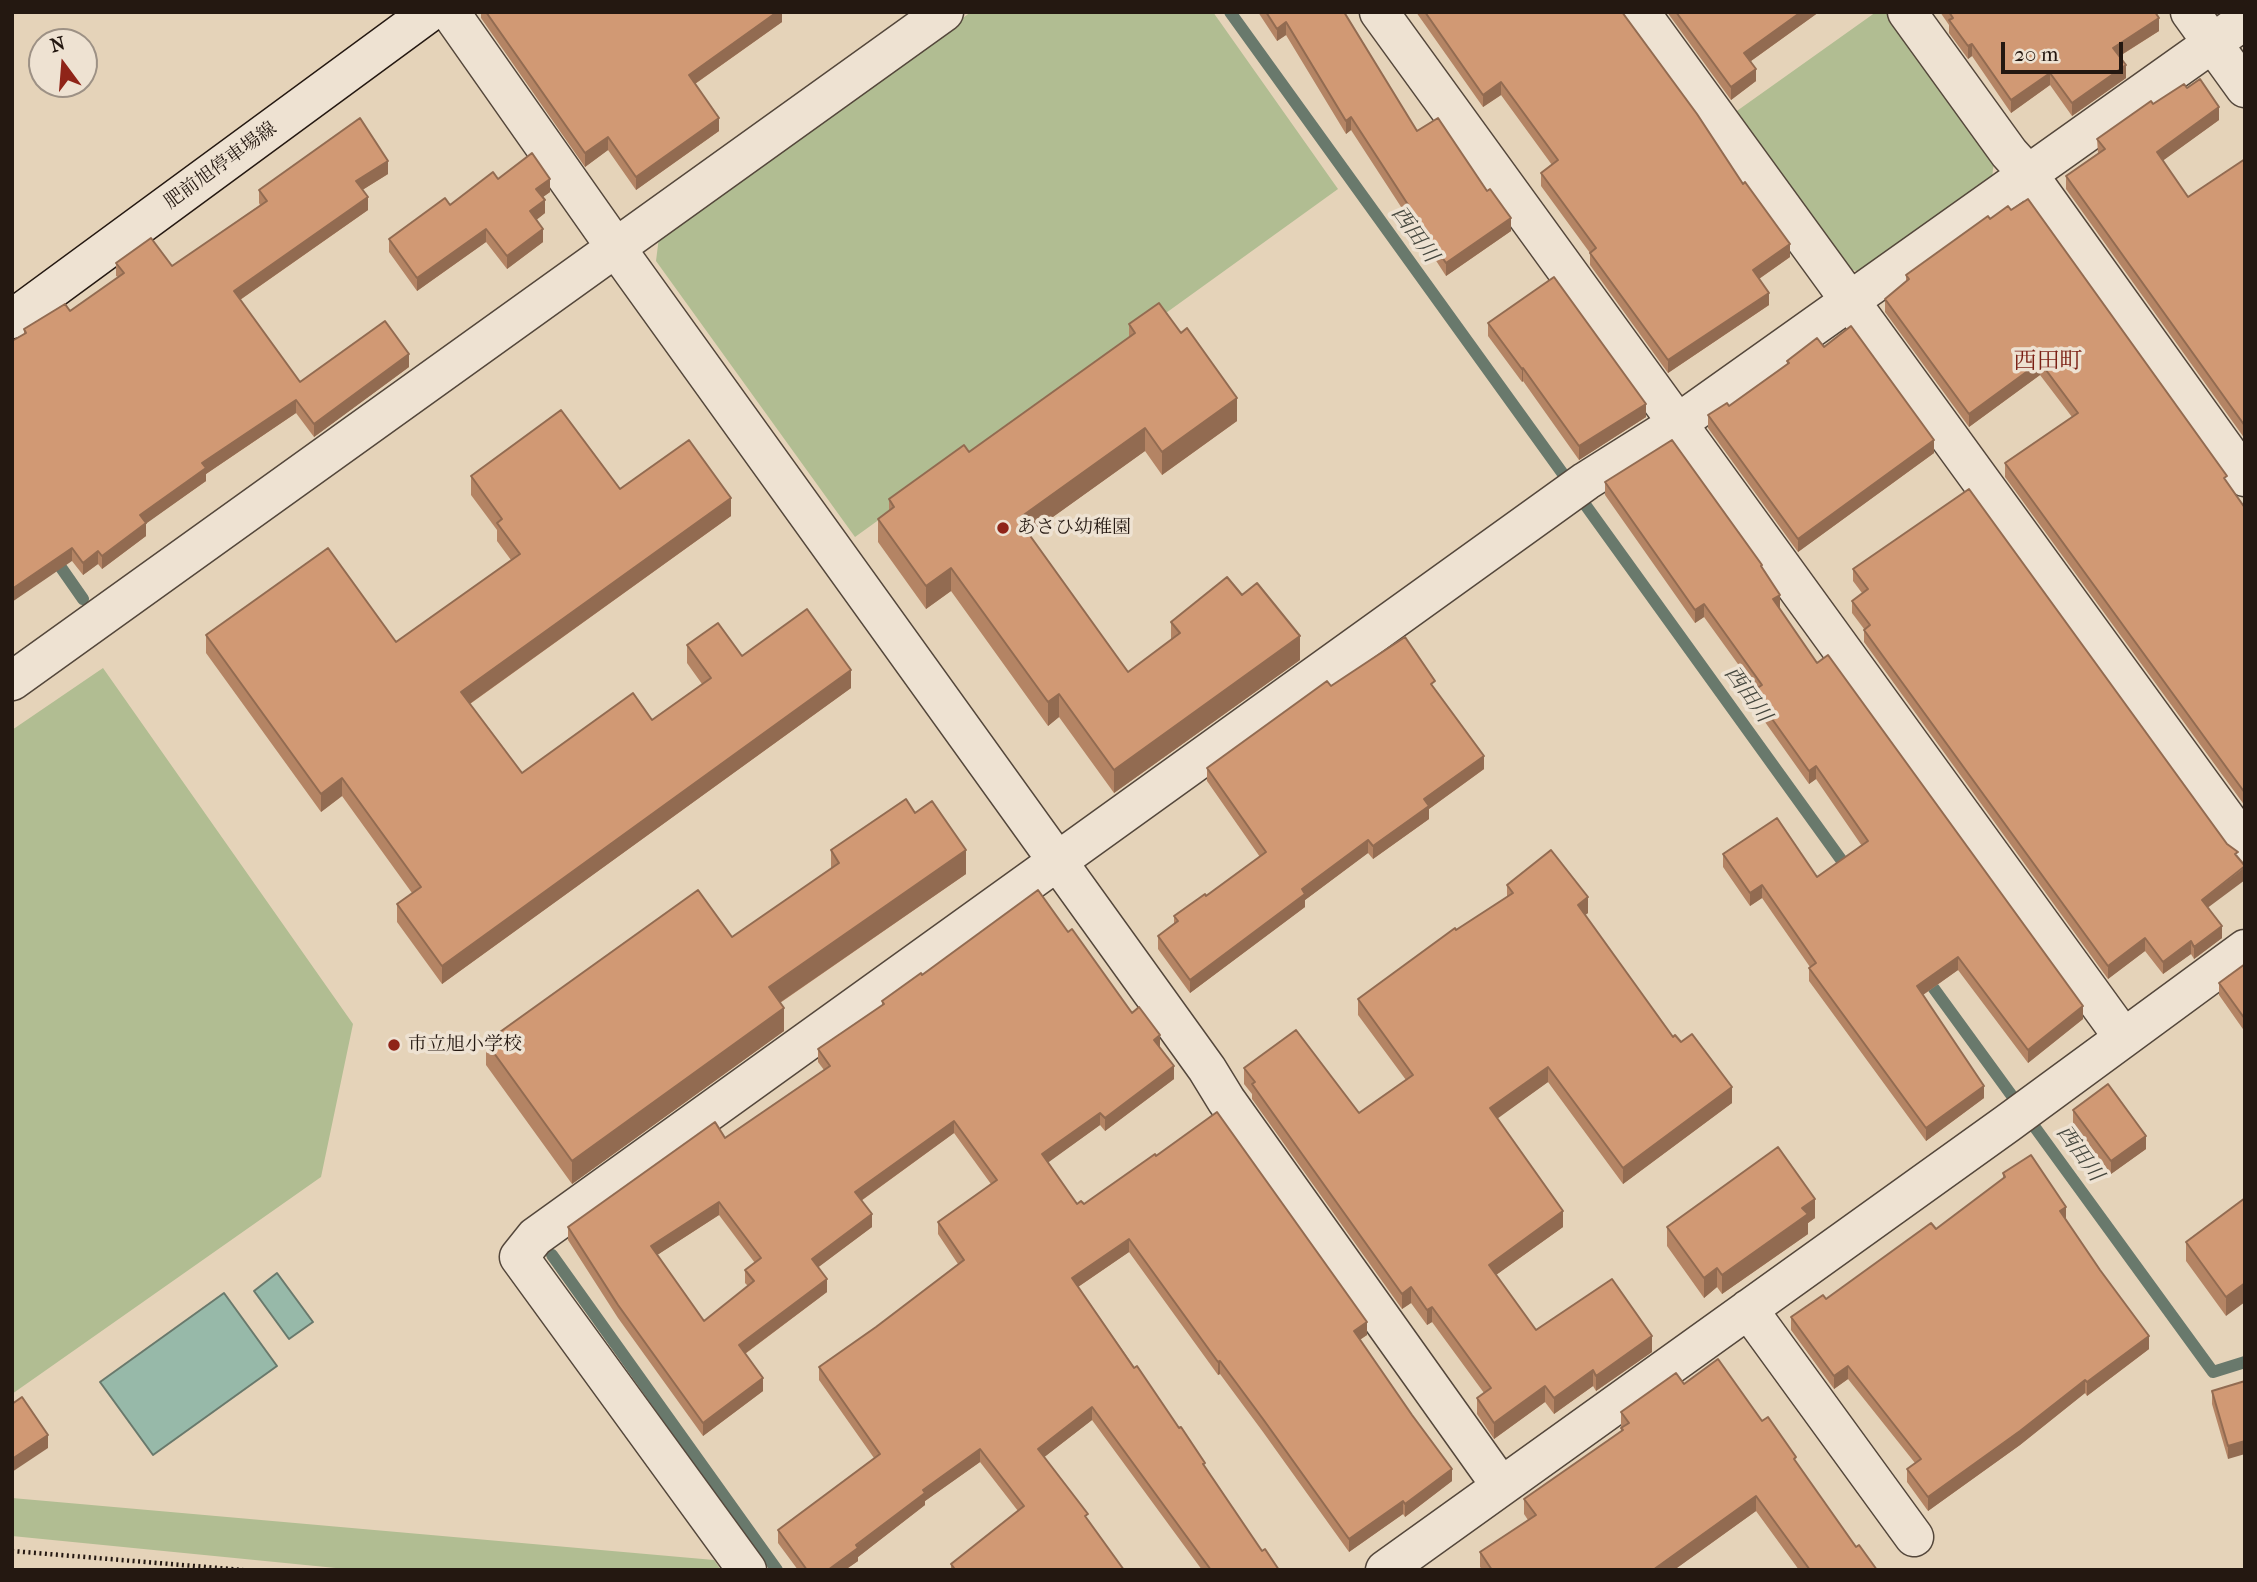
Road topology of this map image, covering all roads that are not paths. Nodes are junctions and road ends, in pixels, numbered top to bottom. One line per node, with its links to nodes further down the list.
1 (430, 12): 14 (street, 肥前旭停車場線)
2 (450, 12): 12 (street)
3 (944, 12): 12 (street)
4 (1379, 12): 15 (street)
5 (1640, 12): 13 (street)
6 (1907, 12): 11 (street)
7 (2190, 12): 9 (street)
8 (2245, 20): 9 (street)
9 (2213, 44): 10 (street); 11 (street)
10 (2245, 88)
11 (2028, 174): 13 (street); 16 (street)
12 (616, 248): 17 (street); 19 (street)
13 (1850, 301): 15 (street); 18 (street)
14 (12, 319)
15 (1678, 423): 19 (street); 21 (street)
16 (2245, 477)
17 (12, 681)
18 (2245, 844)
19 (1057, 862): 23 (street); 25 (street)
20 (2245, 948): 21 (street)
21 (2123, 1037): 22 (street)
22 (1748, 1309): 23 (street); 24 (street)
23 (1501, 1486): 26 (street)
24 (1914, 1537)
25 (747, 1570)
26 (1385, 1570)

